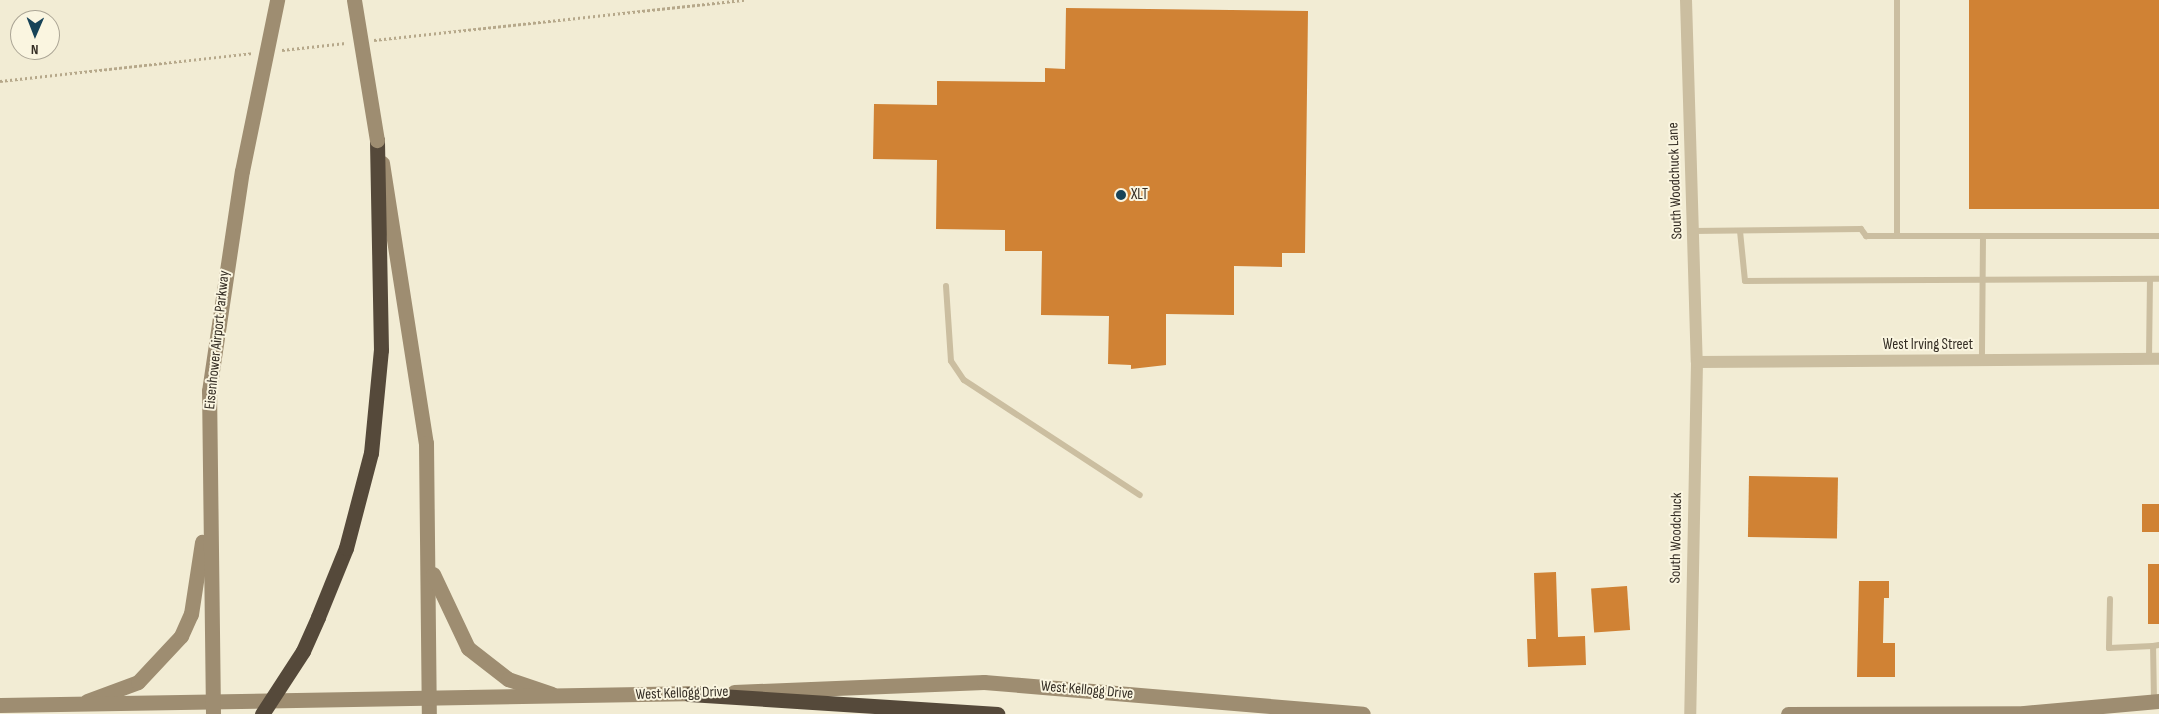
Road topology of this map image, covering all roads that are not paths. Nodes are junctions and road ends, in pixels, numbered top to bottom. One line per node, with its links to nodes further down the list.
1 (277, 0): 18 (main road, Eisenhower Airport Parkway, bridge)
2 (354, 0): 5 (main road, bridge)
3 (1686, 0): 6 (street, South Woodchuck Lane)
4 (1897, 0): 8 (lane)
5 (377, 140): 20 (main road); 30 (highway, bridge)
6 (1693, 231): 7 (lane); 17 (street, South Woodchuck Lane)
7 (1740, 231): 8 (lane); 13 (lane)
8 (1897, 236): 9 (lane)
9 (1983, 236): 10 (lane); 13 (lane)
10 (2159, 236)
11 (2150, 279): 12 (lane); 13 (lane); 15 (lane)
12 (2159, 279)
13 (1983, 280): 16 (lane)
14 (946, 286): 19 (lane)
15 (2154, 359): 16 (street, West Irving Street)
16 (1982, 361): 17 (street, West Irving Street)
17 (1697, 362): 33 (street, South Woodchuck)
18 (208, 484): 27 (main road); 29 (main road, Eisenhower Airport Parkway)
19 (1140, 494)
20 (428, 538): 24 (main road); 28 (main road)
21 (2110, 599): 22 (lane)
22 (2156, 645): 25 (lane)
23 (689, 694): 24 (main road, West Kellogg Drive); 31 (highway); 32 (main road, West Kellogg Drive)
24 (561, 697): 28 (main road, West Kellogg Drive)
25 (2156, 702): 34 (main road)
26 (0, 705): 27 (main road, West Kellogg Drive)
27 (75, 705): 29 (main road, West Kellogg Drive)
28 (429, 707): 29 (main road, West Kellogg Drive)
29 (214, 709)
30 (262, 714)
31 (997, 714)
32 (1363, 714)
33 (1690, 714)
34 (1788, 714)

